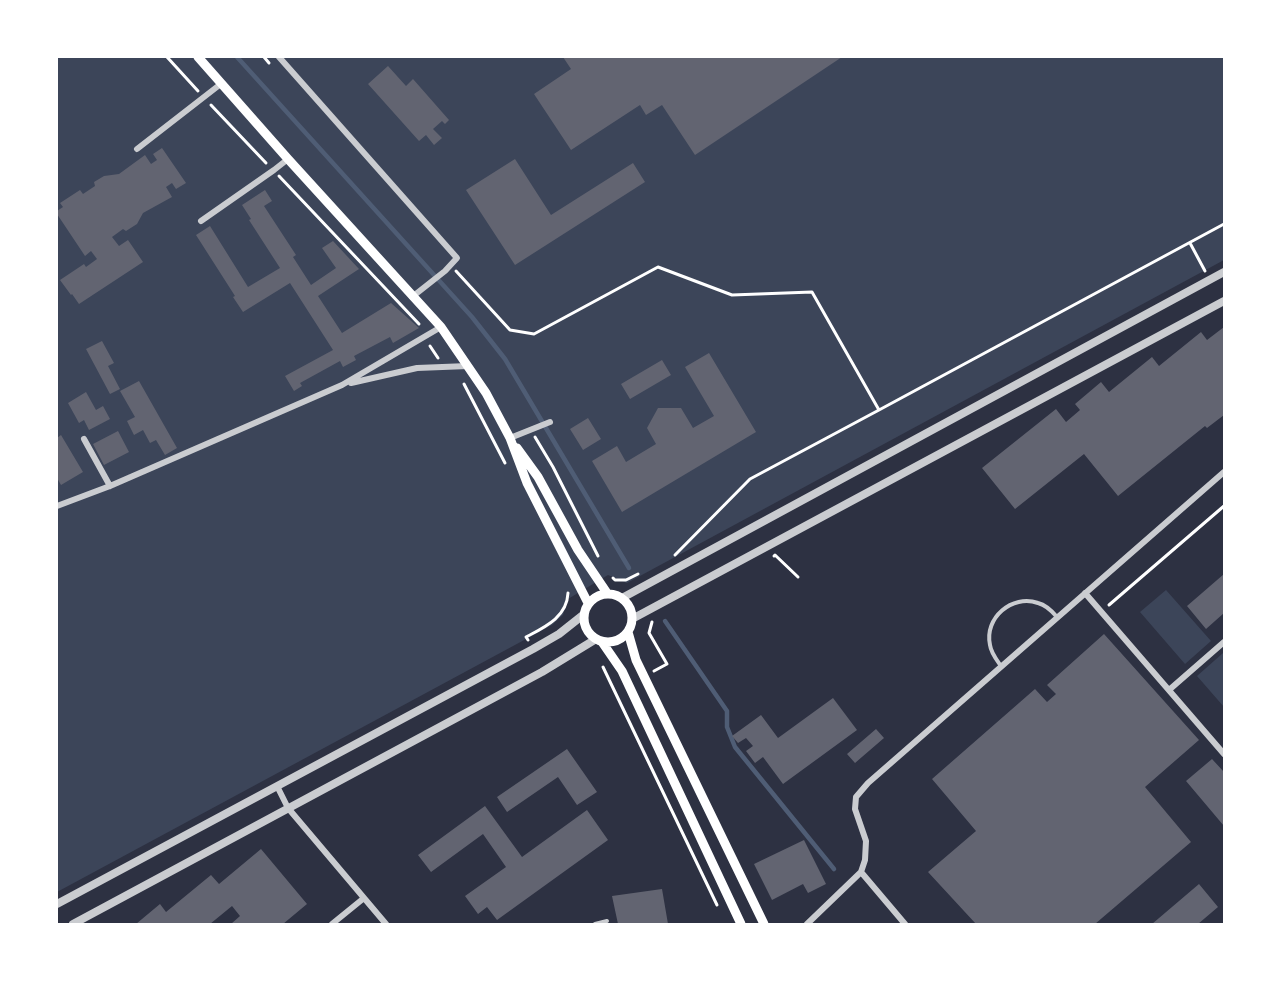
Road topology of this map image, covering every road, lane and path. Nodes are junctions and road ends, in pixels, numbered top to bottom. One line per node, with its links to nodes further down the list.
1 (198, 57): 5 (main road)
2 (264, 57): 4 (path)
3 (279, 57): 11 (street)
4 (272, 66)
5 (222, 83): 6 (street); 7 (main road)
6 (137, 149)
7 (288, 159): 8 (street); 14 (main road)
8 (201, 221)
9 (1224, 225): 10 (path)
10 (1190, 243): 13 (path); 19 (path)
11 (451, 265): 14 (street); 19 (path)
12 (1224, 272): 13 (street)
13 (1210, 280): 36 (street)
14 (412, 297): 16 (main road)
15 (1224, 301): 42 (street)
16 (441, 327): 17 (main road); 18 (street)
17 (468, 366): 18 (street); 22 (main road)
18 (342, 385): 25 (street)
19 (879, 410): 28 (path)
20 (550, 422): 21 (street)
21 (533, 430): 22 (street); 29 (path)
22 (510, 438): 35 (main road); 37 (main road)
23 (84, 439): 25 (street)
24 (1224, 472): 34 (street)
25 (111, 486): 26 (street)
26 (57, 506)
27 (1224, 506): 38 (path)
28 (673, 557)
29 (601, 561)
30 (765, 561): 33 (path)
31 (641, 573): 32 (path)
32 (610, 575)
33 (798, 577)
34 (1085, 592): 38 (street); 41 (street)
35 (607, 593): 36 (main road); 37 (main road)
36 (622, 598): 42 (main road)
37 (588, 603): 39 (main road)
38 (1101, 612): 49 (street)
39 (583, 615): 44 (main road); 51 (street)
40 (660, 616): 48 (path)
41 (1058, 617): 47 (street); 47 (lane)
42 (632, 619): 43 (main road)
43 (628, 632): 44 (main road); 63 (main road)
44 (599, 640): 52 (street); 62 (main road)
45 (1224, 642): 49 (street)
46 (600, 660): 56 (path)
47 (1001, 666): 53 (street)
48 (652, 672)
49 (1169, 690): 50 (street)
50 (1224, 754)
51 (277, 786): 52 (street); 55 (street)
52 (288, 808): 54 (street); 58 (street)
53 (861, 872): 64 (street); 65 (street)
54 (364, 898): 59 (street); 60 (street)
55 (57, 904)
56 (721, 913)
57 (608, 921): 61 (lane)
58 (73, 924)
59 (332, 924)
60 (386, 924)
61 (595, 924)
62 (741, 924)
63 (764, 924)
64 (807, 924)
65 (905, 924)

